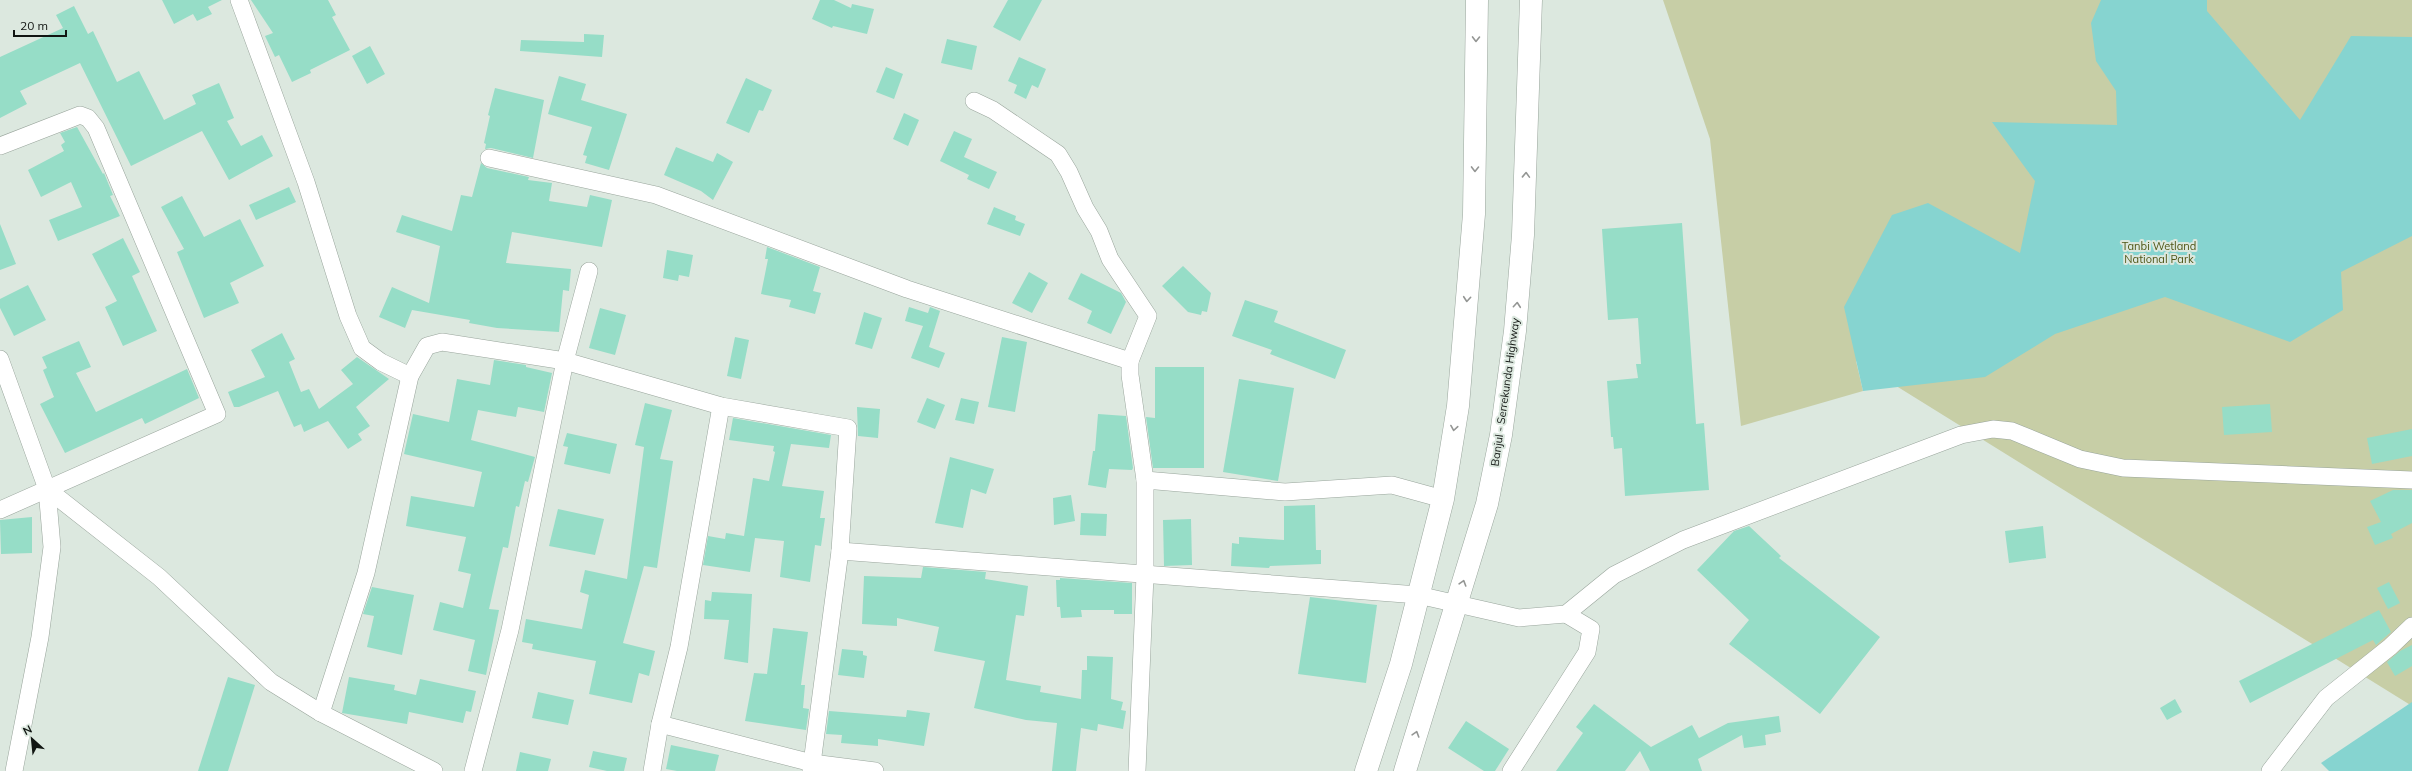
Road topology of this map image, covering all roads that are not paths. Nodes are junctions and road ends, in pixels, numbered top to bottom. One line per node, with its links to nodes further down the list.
1 (239, 0): 11 (street)
2 (1477, 0): 16 (highway, one-way to 16)
3 (1531, 0): 21 (highway, Banjul - Serrekunda Highway, one-way to 3)
4 (974, 101): 10 (street)
5 (0, 146): 15 (street)
6 (489, 158): 10 (street)
7 (589, 271): 9 (street)
8 (0, 359): 15 (street)
9 (565, 360): 11 (street); 12 (street); 29 (street)
10 (1130, 360): 13 (street)
11 (410, 376): 24 (street)
12 (721, 406): 18 (street); 25 (street)
13 (1145, 480): 16 (street); 19 (street)
14 (2412, 480): 22 (street)
15 (47, 489): 17 (street); 24 (street); 27 (street)
16 (1443, 499): 20 (highway)
17 (0, 510)
18 (840, 551): 19 (street); 26 (street)
19 (1145, 575): 20 (street); 32 (street)
20 (1418, 595): 21 (street); 33 (highway)
21 (1456, 604): 22 (street); 34 (highway, Banjul - Serrekunda Highway, one-way to 21)
22 (1566, 614): 35 (street)
23 (2412, 626): 36 (street)
24 (321, 713): 28 (street)
25 (660, 724): 26 (street); 30 (street)
26 (812, 767): 31 (street)
27 (14, 771)
28 (434, 771)
29 (473, 771)
30 (652, 771)
31 (875, 771)
32 (1137, 771)
33 (1366, 771)
34 (1405, 771)
35 (1512, 771)
36 (2270, 771)

